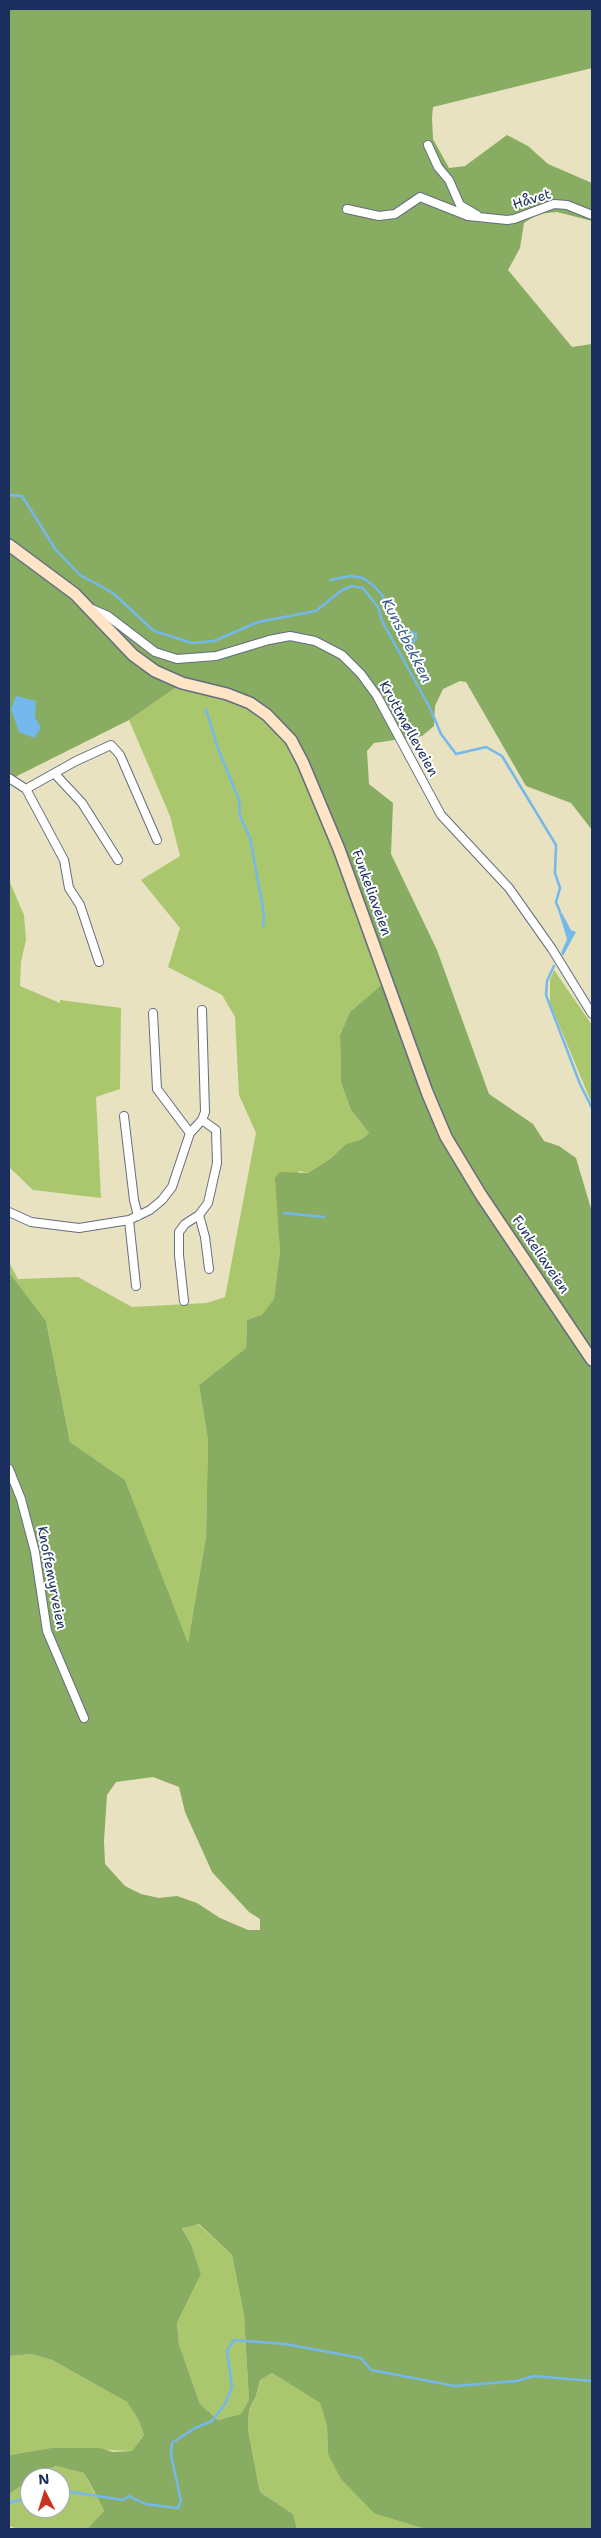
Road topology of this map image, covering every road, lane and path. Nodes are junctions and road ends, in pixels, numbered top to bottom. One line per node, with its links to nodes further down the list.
1 (428, 146): 4 (street)
2 (347, 209): 4 (street, Håvet)
3 (592, 214): 4 (street, Håvet)
4 (478, 216)
5 (9, 546): 6 (street, Funkeliaveien)
6 (90, 608): 15 (street, Kruttmølleveien); 26 (street, Funkeliaveien)
7 (55, 774): 9 (street); 10 (street); 11 (street)
8 (9, 778): 9 (street)
9 (26, 789): 12 (street)
10 (157, 840)
11 (118, 860)
12 (99, 962)
13 (202, 1010): 17 (street)
14 (153, 1013): 18 (street)
15 (592, 1014)
16 (124, 1116): 21 (street)
17 (202, 1120): 18 (street); 20 (street)
18 (190, 1133): 21 (street)
19 (9, 1212): 22 (street)
20 (199, 1215): 23 (street); 25 (street)
21 (138, 1216): 22 (street)
22 (129, 1220): 24 (street)
23 (209, 1269)
24 (136, 1286)
25 (184, 1301)
26 (592, 1360)
27 (9, 1469): 28 (street, Knoffemyrveien)
28 (84, 1718)

